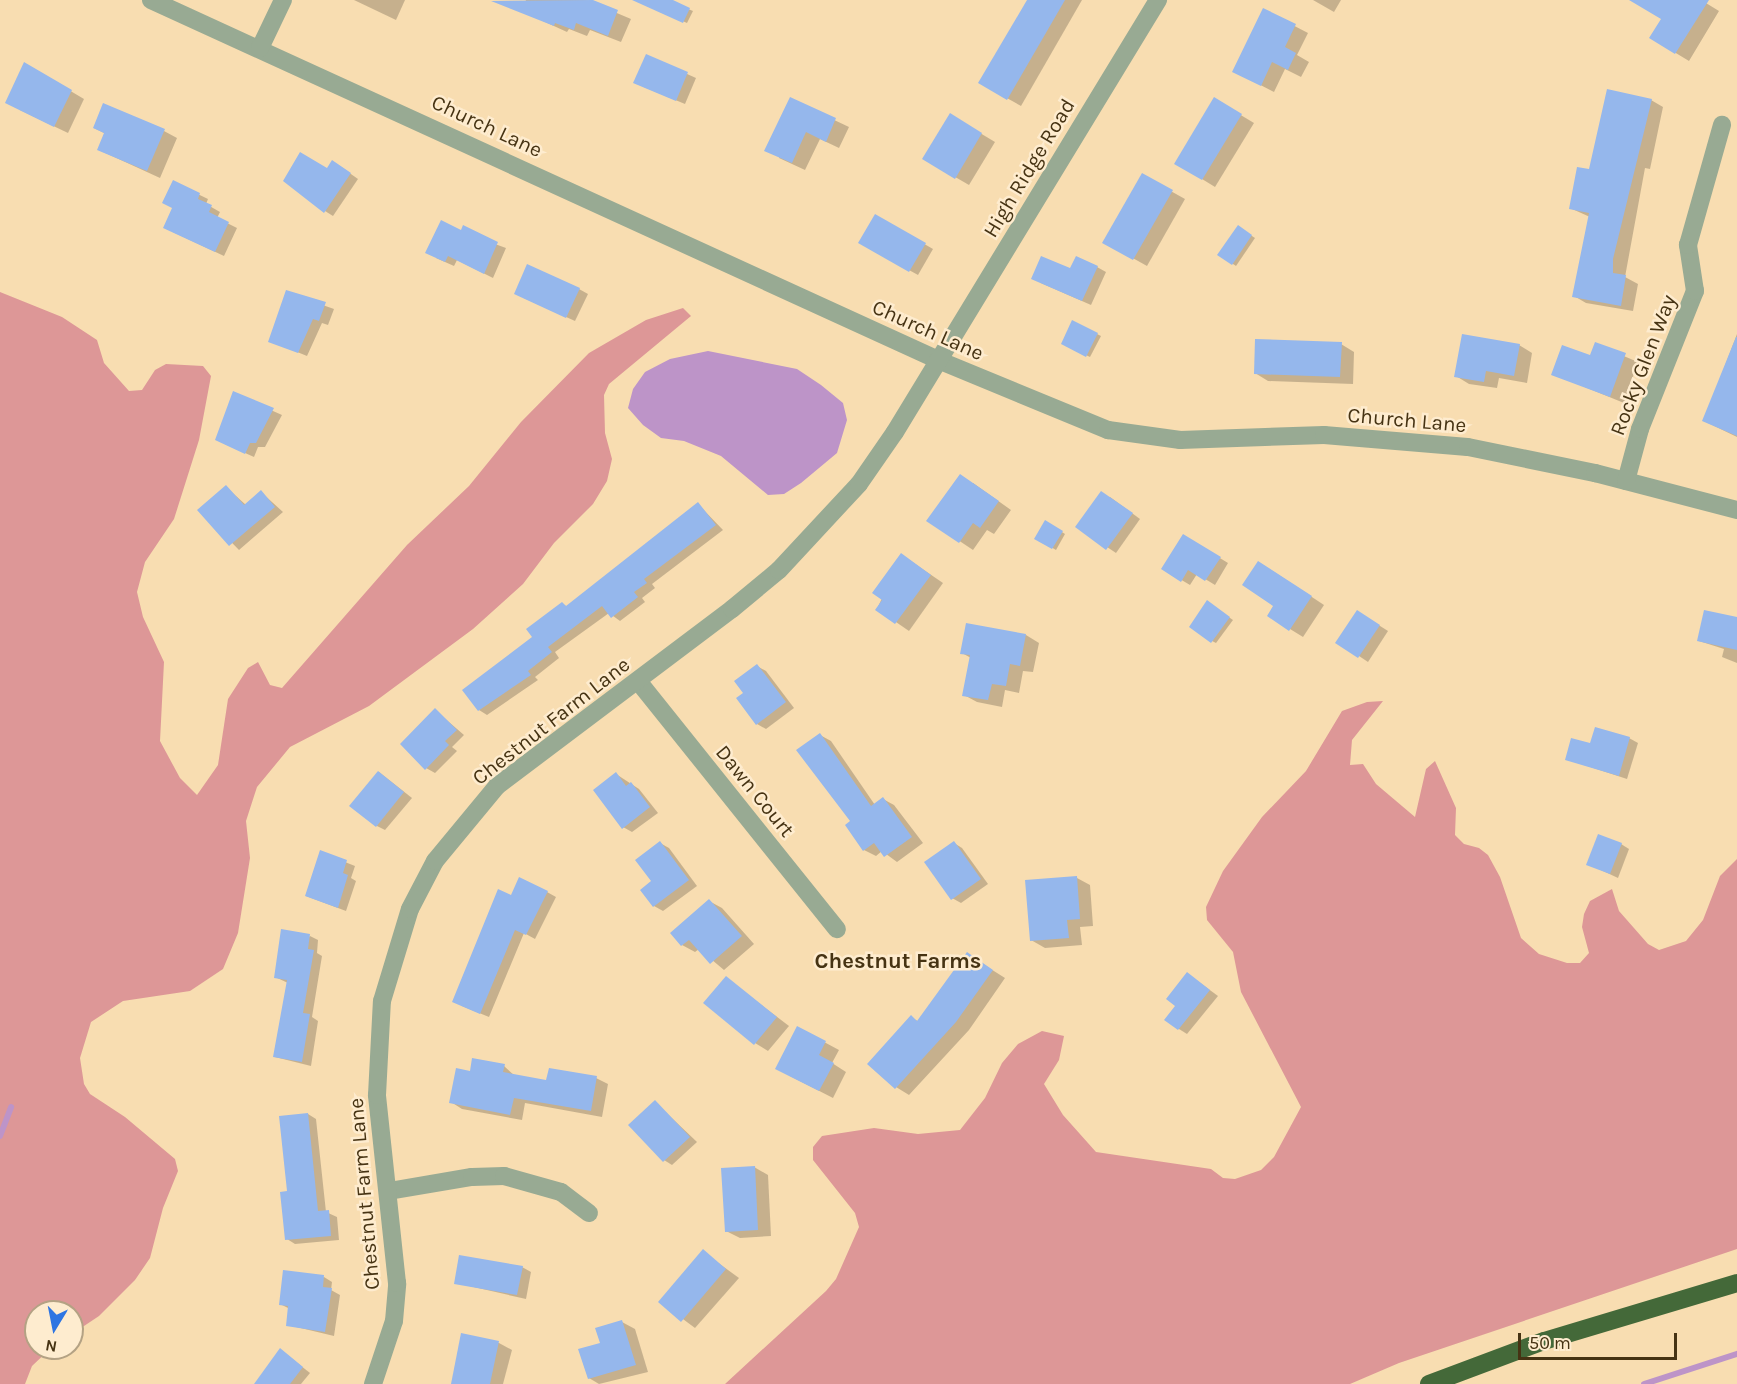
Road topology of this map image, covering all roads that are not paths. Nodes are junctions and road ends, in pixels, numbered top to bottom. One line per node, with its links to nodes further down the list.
1 (151, 0): 4 (street, Church Lane)
2 (283, 0): 4 (street)
3 (1158, 0): 6 (street, High Ridge Road)
4 (260, 48): 6 (street, Church Lane)
5 (1722, 125): 7 (street, Rocky Glen Way)
6 (938, 360): 7 (street, Church Lane); 9 (street, Chestnut Farm Lane)
7 (1626, 481): 8 (street, Church Lane)
8 (1737, 510)
9 (638, 681): 10 (street, Dawn Court); 11 (street, Chestnut Farm Lane)
10 (837, 929)
11 (389, 1191): 12 (street); 14 (street, Chestnut Farm Lane)
12 (589, 1213)
13 (1737, 1283): 15 (highway)
14 (373, 1384)
15 (1429, 1384)

